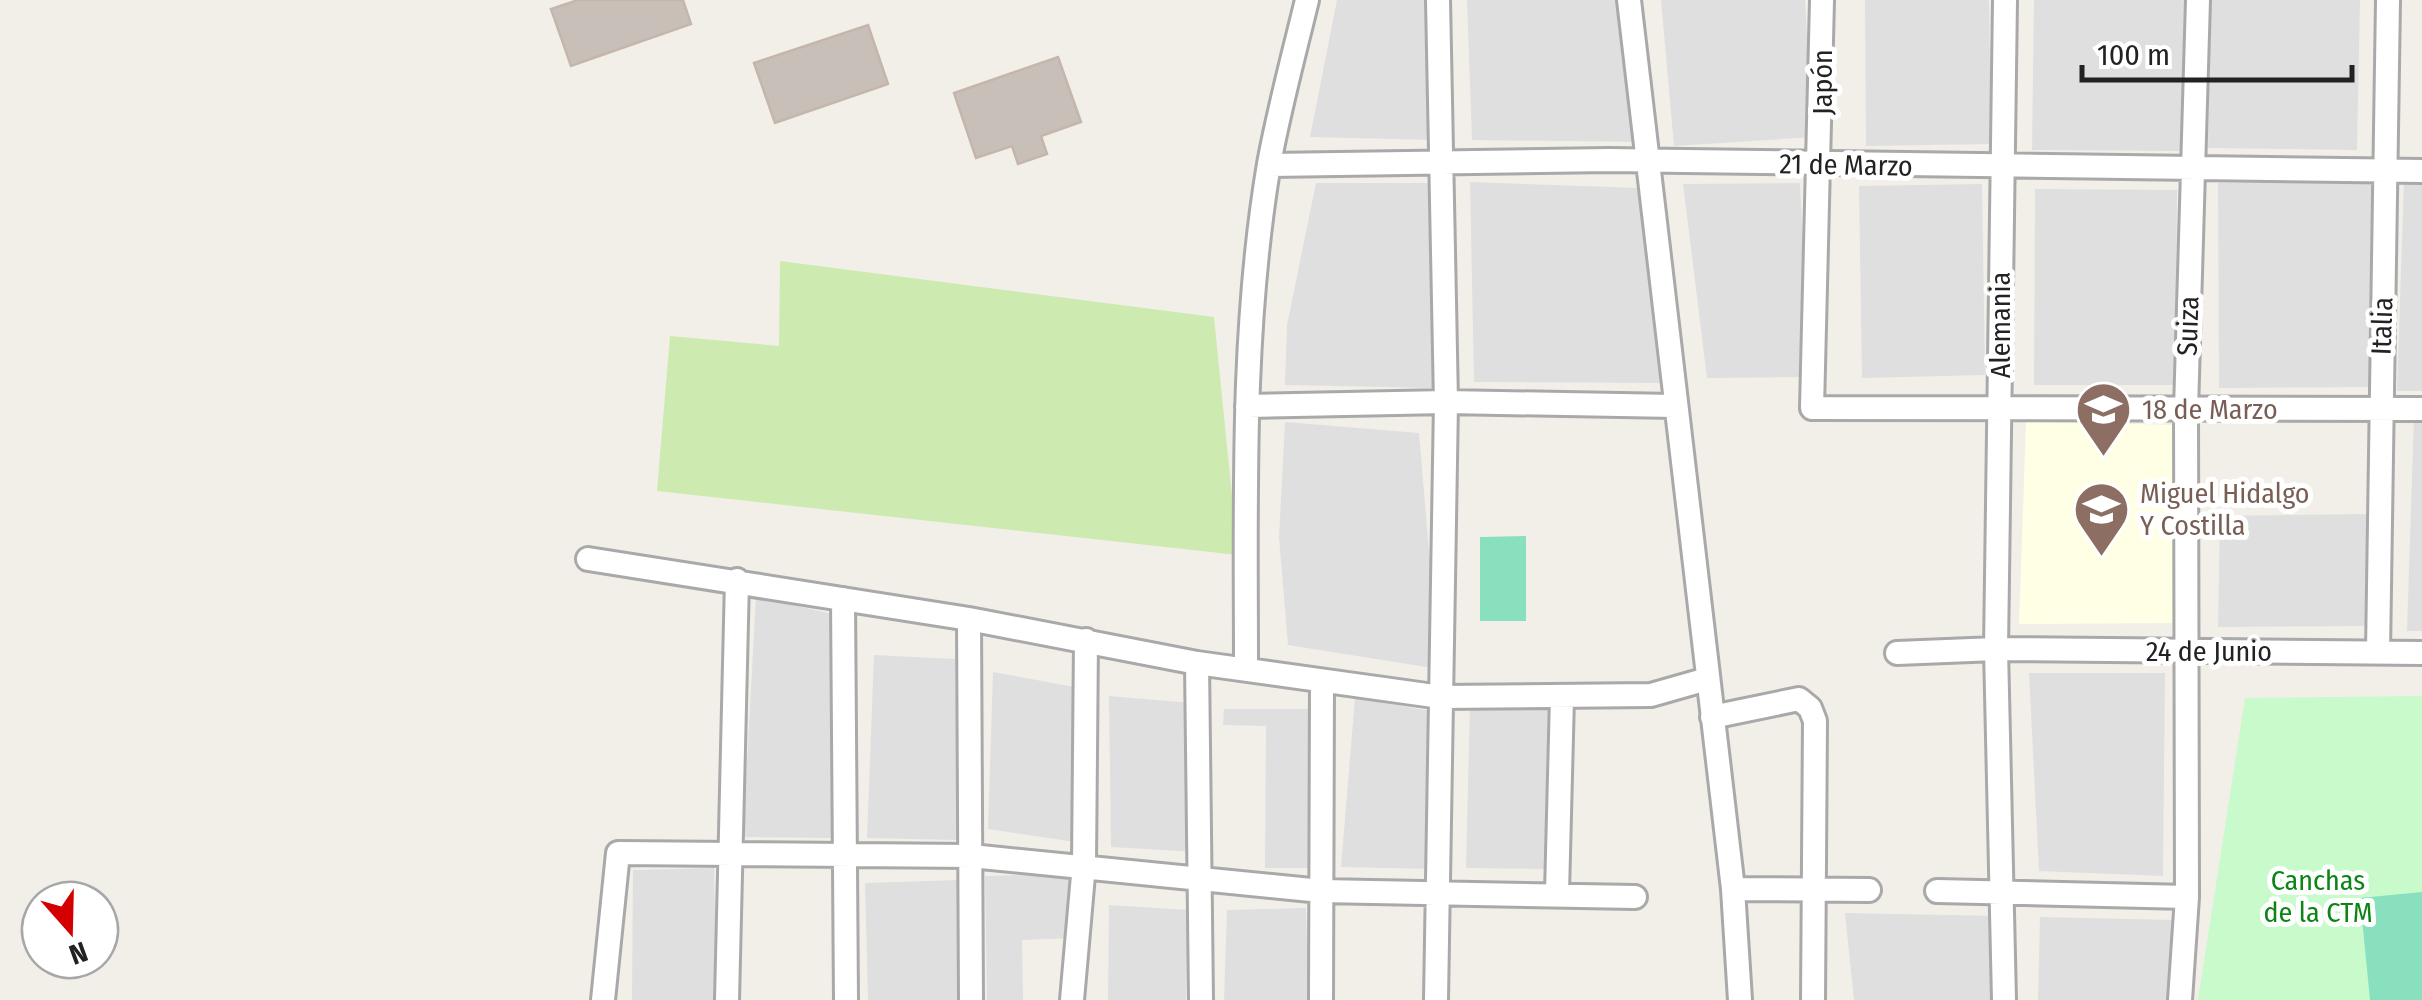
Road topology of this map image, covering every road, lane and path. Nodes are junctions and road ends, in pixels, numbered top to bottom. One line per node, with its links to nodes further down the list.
1 (1307, 0): 10 (street)
2 (1438, 0): 9 (street)
3 (1628, 0): 8 (street)
4 (1822, 0): 11 (street, Japón)
5 (2005, 0): 12 (street, Alemania)
6 (2198, 0): 13 (street, Suiza)
7 (2388, 0): 14 (street, Italia)
8 (1651, 162): 9 (street, 21 de Marzo); 11 (street, 21 de Marzo); 18 (street)
9 (1440, 164): 10 (street, 21 de Marzo); 16 (street)
10 (1269, 165): 17 (street)
11 (1822, 165): 12 (street, 21 de Marzo); 19 (street, Japón)
12 (2000, 167): 13 (street, 21 de Marzo); 19 (street, Alemania)
13 (2192, 168): 14 (street, 21 de Marzo); 22 (street, Suiza)
14 (2386, 170): 15 (street, 21 de Marzo); 20 (street, Italia)
15 (2422, 171)
16 (1446, 402): 17 (street); 18 (street); 37 (street)
17 (1246, 406): 34 (street)
18 (1675, 406): 35 (street)
19 (2000, 406): 22 (street); 28 (street, Alemania)
20 (2379, 409): 21 (street); 22 (street); 30 (street, Italia)
21 (2422, 409)
22 (2186, 410): 29 (street, Suiza)
23 (588, 559): 24 (street)
24 (736, 580): 25 (street); 40 (street)
25 (843, 599): 26 (street); 42 (street)
26 (968, 619): 27 (street); 41 (street)
27 (1086, 640): 33 (street); 43 (street)
28 (1996, 649): 29 (street, 24 de Junio); 32 (street, 24 de Junio); 51 (street, Alemania)
29 (2186, 651): 30 (street, 24 de Junio); 54 (street, Suiza)
30 (2378, 652): 31 (street, 24 de Junio)
31 (2422, 652)
32 (1897, 653)
33 (1198, 663): 34 (street); 44 (street)
34 (1246, 668): 36 (street)
35 (1707, 678): 38 (street); 39 (street)
36 (1322, 682): 37 (street); 48 (street)
37 (1441, 697): 38 (street); 49 (street)
38 (1562, 697): 52 (street)
39 (1712, 716): 45 (street); 46 (street)
40 (728, 852): 42 (street); 55 (street); 56 (street)
41 (971, 856): 42 (street); 43 (street); 58 (street)
42 (848, 857): 57 (street)
43 (1084, 864): 44 (street); 59 (street)
44 (1202, 878): 48 (street); 60 (street)
45 (1812, 888): 46 (street); 47 (street); 64 (street)
46 (1733, 889): 63 (street)
47 (1869, 890)
48 (1321, 891): 49 (street); 61 (street)
49 (1435, 891): 52 (street); 62 (street)
50 (1938, 891): 51 (street)
51 (2004, 892): 54 (street); 65 (street, Alemania)
52 (1558, 893): 53 (street)
53 (1634, 897)
54 (2187, 897): 66 (street, Suiza)
55 (603, 1000)
56 (727, 1000)
57 (846, 1000)
58 (971, 1000)
59 (1072, 1000)
60 (1201, 1000)
61 (1321, 1000)
62 (1436, 1000)
63 (1740, 1000)
64 (1813, 1000)
65 (2004, 1000)
66 (2180, 1000)

